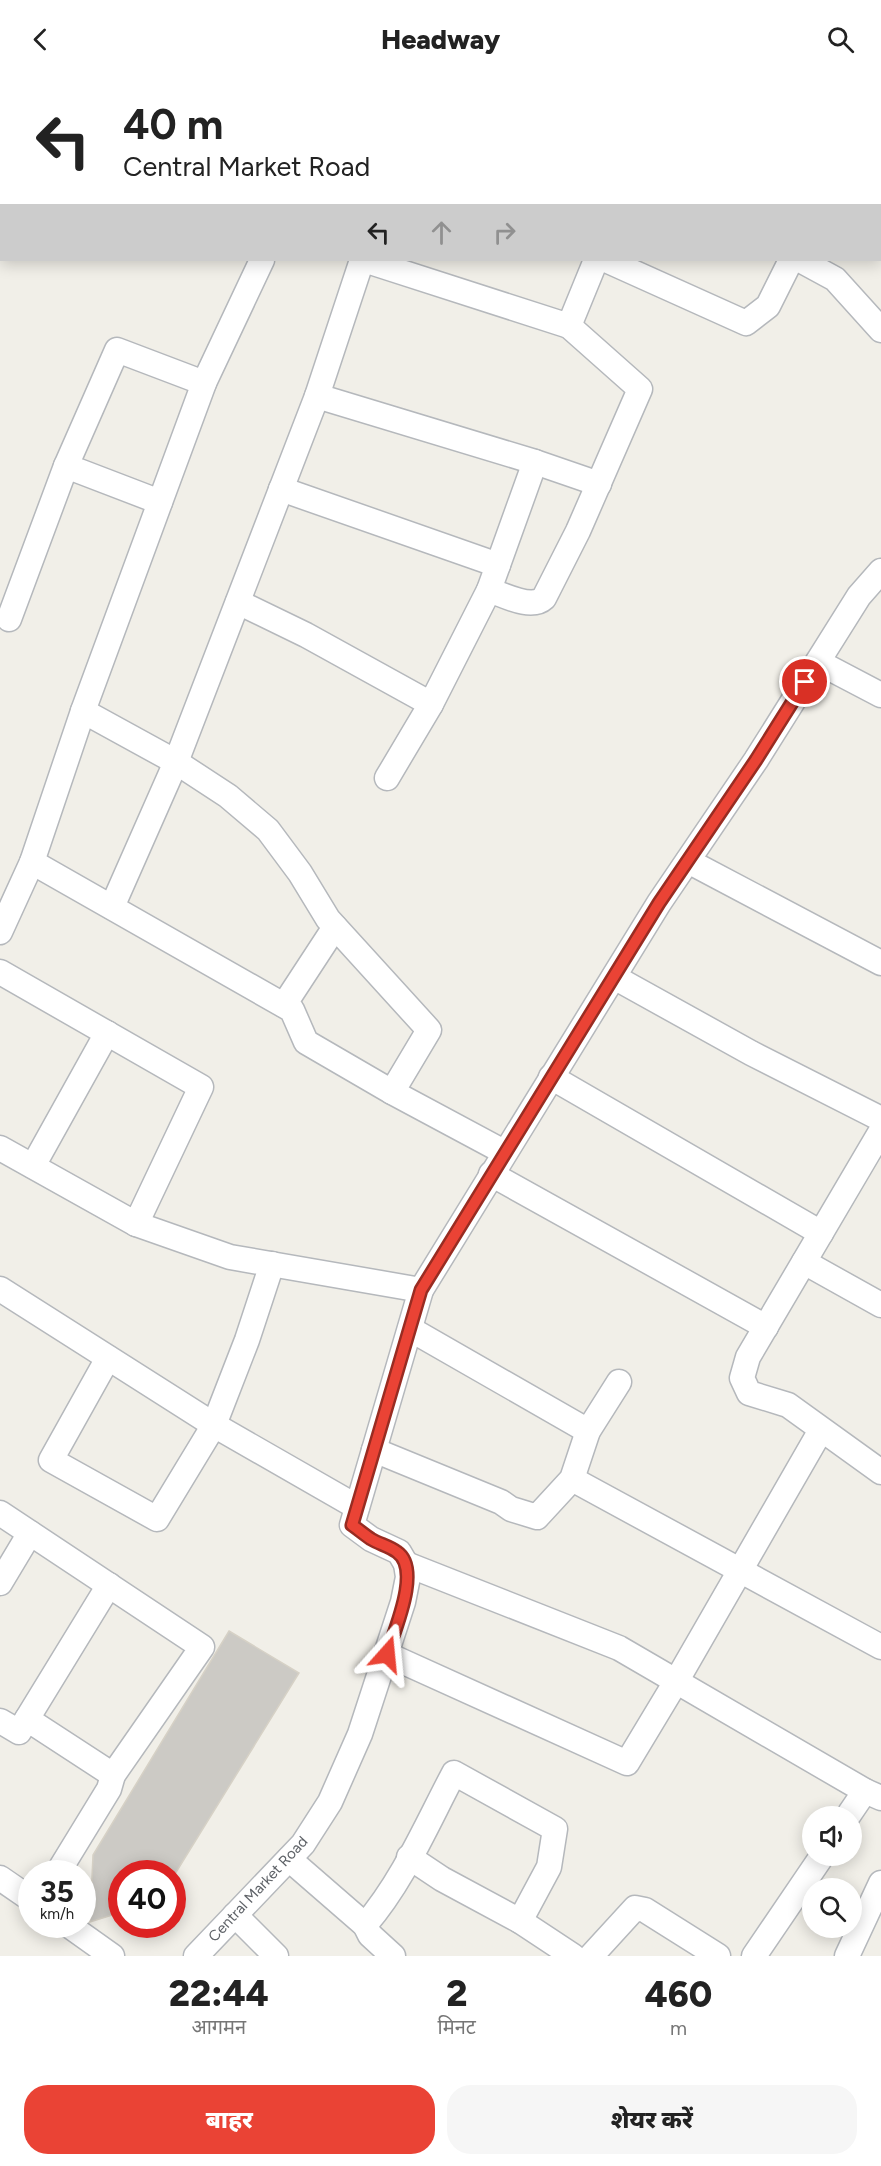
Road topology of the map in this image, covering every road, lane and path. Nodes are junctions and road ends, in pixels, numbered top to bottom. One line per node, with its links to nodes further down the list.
1 (262, 261): 10 (street)
2 (363, 261): 11 (street)
3 (366, 261): 8 (street)
4 (596, 261): 8 (street)
5 (608, 261): 6 (street)
6 (790, 261)
7 (802, 261): 9 (street)
8 (569, 326): 14 (street)
9 (881, 330)
10 (204, 383): 13 (street); 16 (street)
11 (317, 396): 12 (street); 15 (street)
12 (535, 462): 14 (street); 17 (street)
13 (66, 466): 16 (street); 21 (street)
14 (599, 484): 19 (street)
15 (281, 489): 17 (street); 20 (street)
16 (160, 502): 25 (street)
17 (498, 565): 19 (street)
18 (881, 571): 22 (street)
19 (489, 590): 24 (street)
20 (238, 602): 24 (street); 26 (street)
21 (9, 619)
22 (818, 662): 23 (street); 28 (street)
23 (881, 695)
24 (431, 704): 27 (street)
25 (83, 711): 26 (street); 29 (street)
26 (176, 762): 30 (street); 31 (street)
27 (387, 778)
28 (688, 861): 33 (street); 35 (street)
29 (32, 862): 30 (street); 32 (street)
30 (112, 907): 36 (street)
31 (334, 927): 36 (street); 39 (street)
32 (0, 932)
33 (881, 963)
34 (0, 972): 37 (street)
35 (614, 977): 38 (street); 40 (street)
36 (284, 1005): 39 (street)
37 (107, 1033): 44 (street); 46 (street)
38 (551, 1077): 43 (street); 47 (street)
39 (392, 1092): 43 (street)
40 (881, 1119)
41 (881, 1131): 47 (street)
42 (0, 1148): 44 (street)
43 (504, 1152): 45 (street)
44 (33, 1167): 46 (street)
45 (491, 1174): 51 (street); 53 (street)
46 (136, 1224): 49 (street)
47 (821, 1233): 48 (street)
48 (804, 1262): 52 (street); 53 (street)
49 (272, 1264): 51 (street); 57 (street)
50 (0, 1289): 55 (street)
51 (421, 1290): 54 (street)
52 (881, 1305)
53 (766, 1327): 58 (street)
54 (410, 1329): 59 (street); 60 (street)
55 (108, 1358): 57 (street); 57 (street)
56 (619, 1382): 59 (street)
57 (214, 1425): 63 (street)
58 (821, 1430): 61 (street); 67 (street)
59 (588, 1431): 62 (street)
60 (374, 1450): 62 (street); 63 (street)
61 (881, 1472)
62 (572, 1479): 67 (street)
63 (357, 1507): 66 (street)
64 (0, 1513): 65 (street)
65 (30, 1533): 68 (street); 69 (street)
66 (406, 1564): 71 (street, Central Market Road); 72 (street)
67 (741, 1570): 70 (street); 72 (street)
68 (0, 1583)
69 (109, 1585): 73 (street); 75 (street)
70 (881, 1647)
71 (387, 1654): 72 (street); 79 (street, Central Market Road)
72 (677, 1680): 76 (street)
73 (27, 1719): 74 (street); 75 (street)
74 (0, 1721)
75 (113, 1775): 80 (street)
76 (873, 1795): 77 (street)
77 (860, 1806)
78 (409, 1857): 86 (street); 86 (street); 87 (street)
79 (289, 1859): 85 (street, Central Market Road); 87 (street)
80 (66, 1860)
81 (815, 1866): 96 (street)
82 (0, 1878): 84 (street)
83 (881, 1883): 97 (street)
84 (18, 1890)
85 (235, 1915): 90 (street, Central Market Road); 91 (street)
86 (520, 1921): 93 (street)
87 (365, 1925): 92 (street)
88 (87, 1938): 89 (street)
89 (112, 1956)
90 (196, 1956)
91 (276, 1956)
92 (393, 1956)
93 (573, 1956)
94 (591, 1956): 95 (street)
95 (718, 1956)
96 (754, 1956)
97 (847, 1956)

